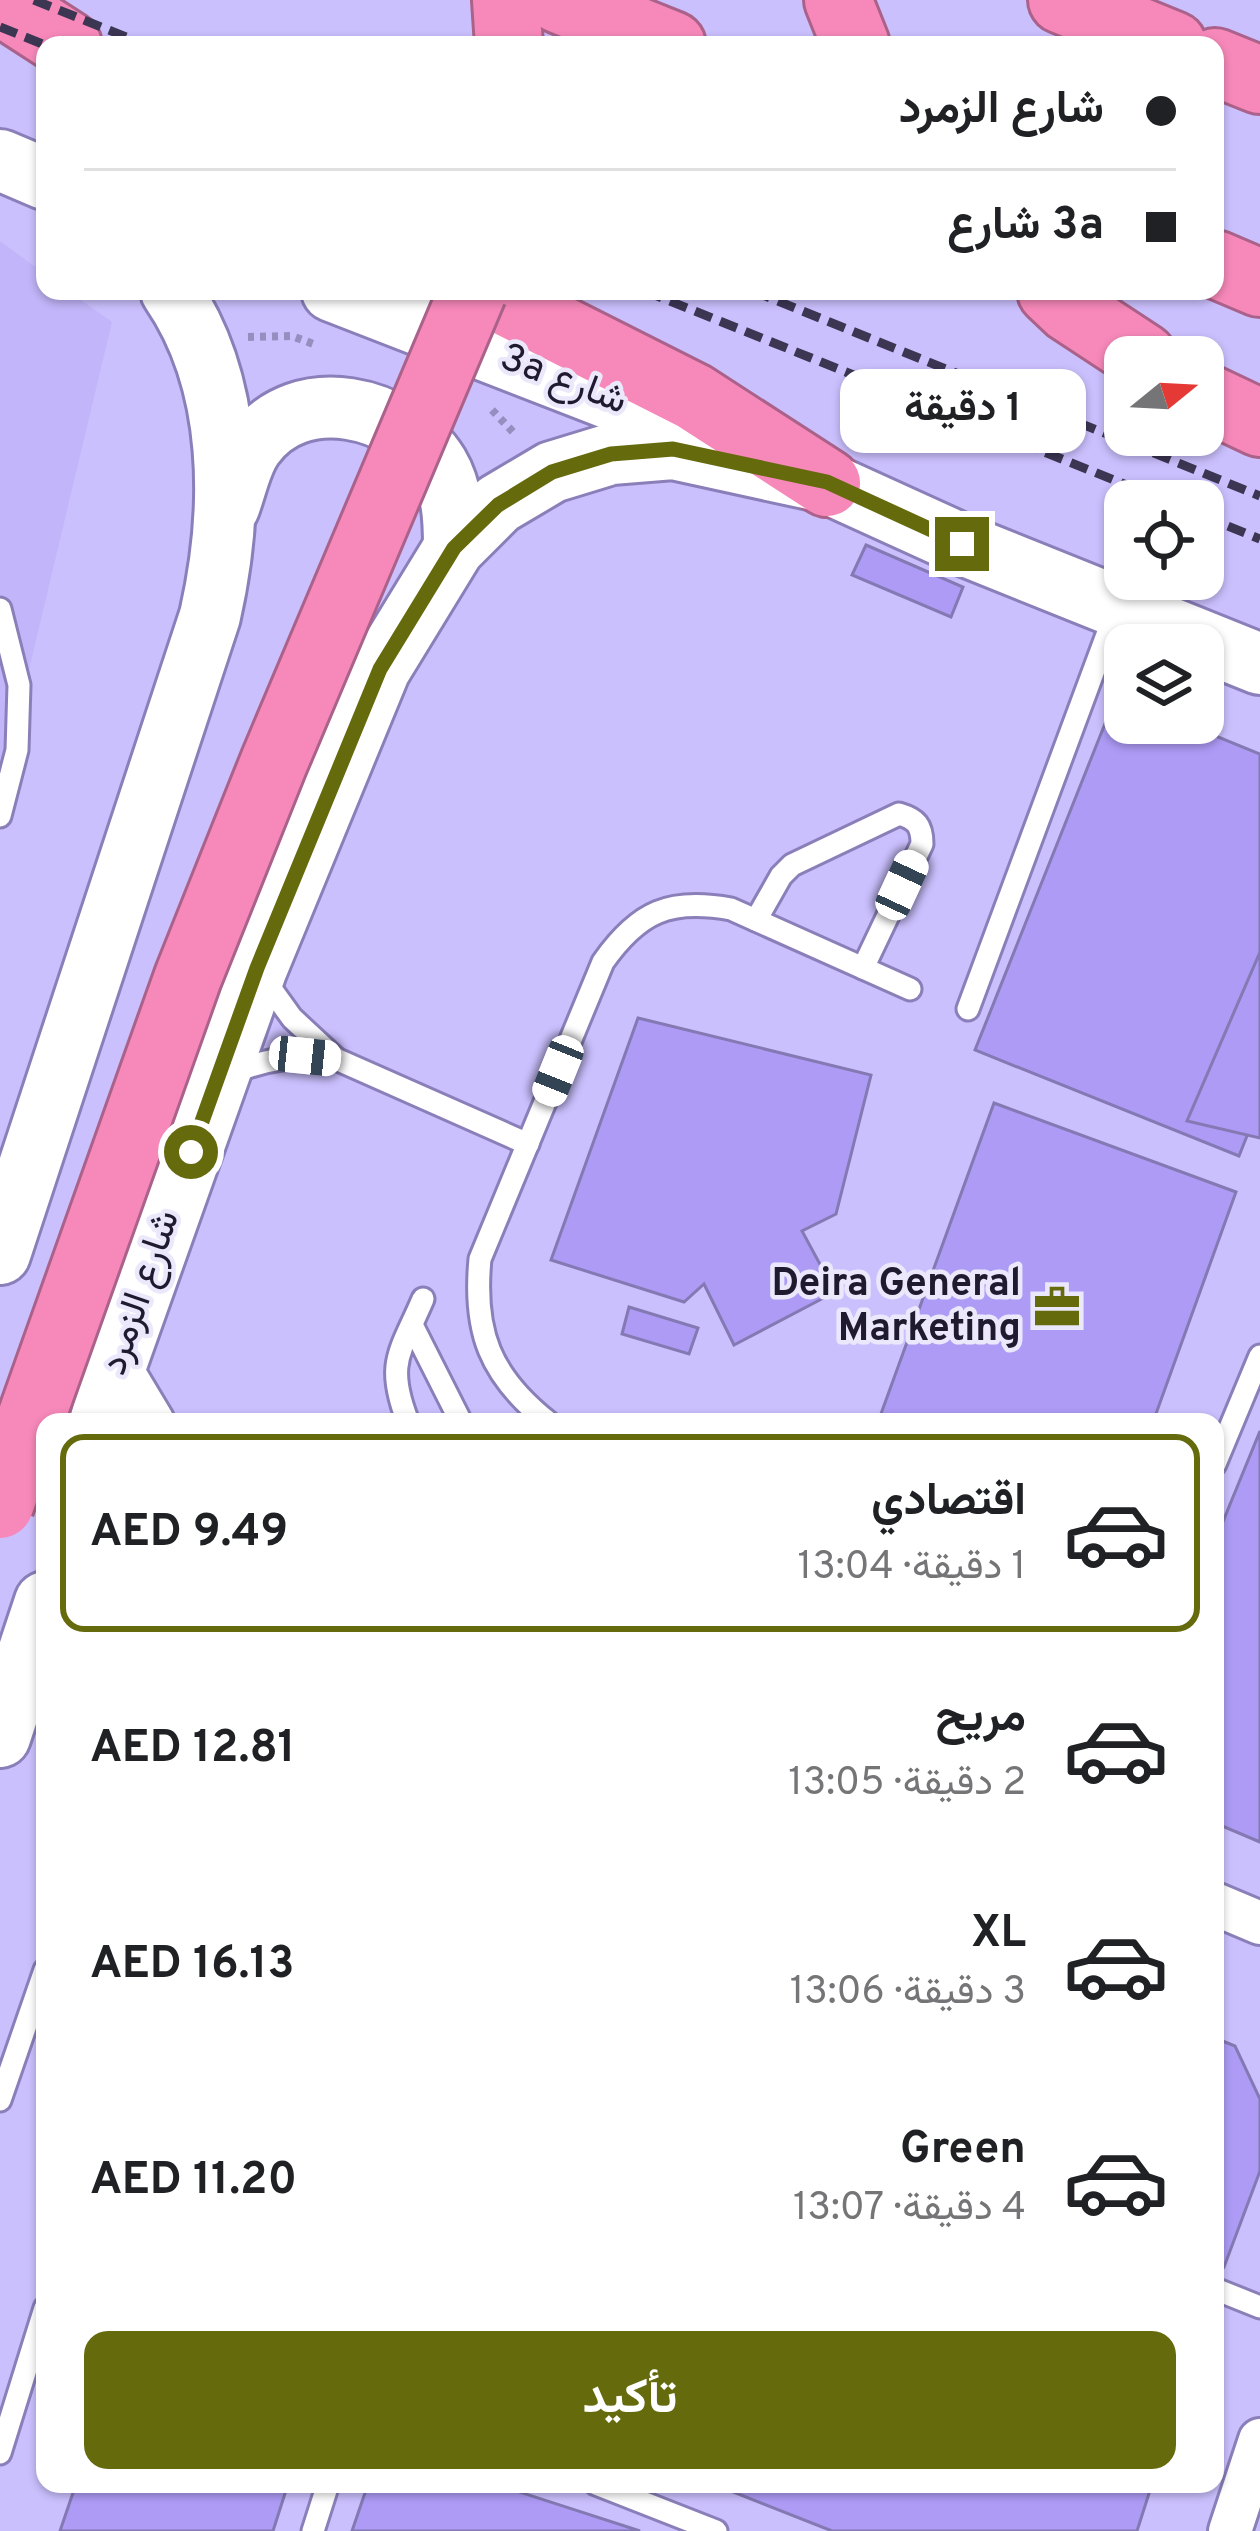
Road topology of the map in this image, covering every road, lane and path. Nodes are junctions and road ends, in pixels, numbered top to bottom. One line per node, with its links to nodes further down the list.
1 (506, 0): 7 (highway)
2 (560, 0): 8 (highway)
3 (838, 0): 9 (highway)
4 (1062, 0): 10 (highway)
5 (0, 1): 6 (highway)
6 (54, 36)
7 (508, 36)
8 (650, 36)
9 (852, 36)
10 (1151, 36)
11 (1224, 66): 12 (highway)
12 (1260, 80)
13 (0, 160): 14 (street)
14 (36, 175)
15 (1224, 268): 16 (highway)
16 (1260, 283)
17 (176, 300): 26 (street)
18 (355, 300): 25 (street, 3a شارع)
19 (469, 300): 54 (highway, bridge)
20 (502, 300): 25 (highway)
21 (1060, 300): 22 (highway)
22 (1111, 336)
23 (1224, 406): 24 (highway)
24 (1260, 423)
25 (827, 482): 27 (street, شارع الزمرد); 28 (street, 3a شارع)
26 (226, 513): 27 (street); 40 (street)
27 (454, 548): 33 (street, شارع الزمرد)
28 (1117, 607): 30 (street, 3a شارع); 36 (lane)
29 (0, 609): 31 (lane)
30 (1260, 664)
31 (0, 816)
32 (755, 920): 34 (lane); 34 (lane); 39 (lane)
33 (257, 968): 37 (lane); 38 (street, شارع الزمرد)
34 (863, 968): 35 (lane)
35 (910, 989)
36 (968, 1009)
37 (336, 1059): 38 (lane); 39 (lane)
38 (217, 1081): 45 (street, شارع الزمرد)
39 (528, 1144): 46 (lane)
40 (16, 1172): 41 (street)
41 (0, 1254)
42 (423, 1299): 43 (lane)
43 (412, 1325): 49 (lane); 50 (lane)
44 (1260, 1356): 53 (lane)
45 (117, 1362): 47 (street, شارع الزمرد); 48 (street)
46 (521, 1401): 51 (lane); 52 (lane)
47 (103, 1413)
48 (147, 1413)
49 (405, 1413)
50 (456, 1413)
51 (514, 1413)
52 (536, 1413)
53 (1224, 1442)
54 (0, 1505)
55 (36, 1629): 56 (street)
56 (0, 1737)
57 (1224, 1908): 58 (street)
58 (1260, 1922)
59 (36, 1996): 60 (lane)
60 (0, 2100)
61 (1224, 2293): 62 (lane)
62 (1260, 2307)
63 (36, 2337): 65 (lane)
64 (1260, 2440): 70 (street)
65 (0, 2453)
66 (325, 2493): 68 (lane)
67 (619, 2493): 69 (lane)
68 (313, 2531)
69 (716, 2531)
70 (1230, 2531)

